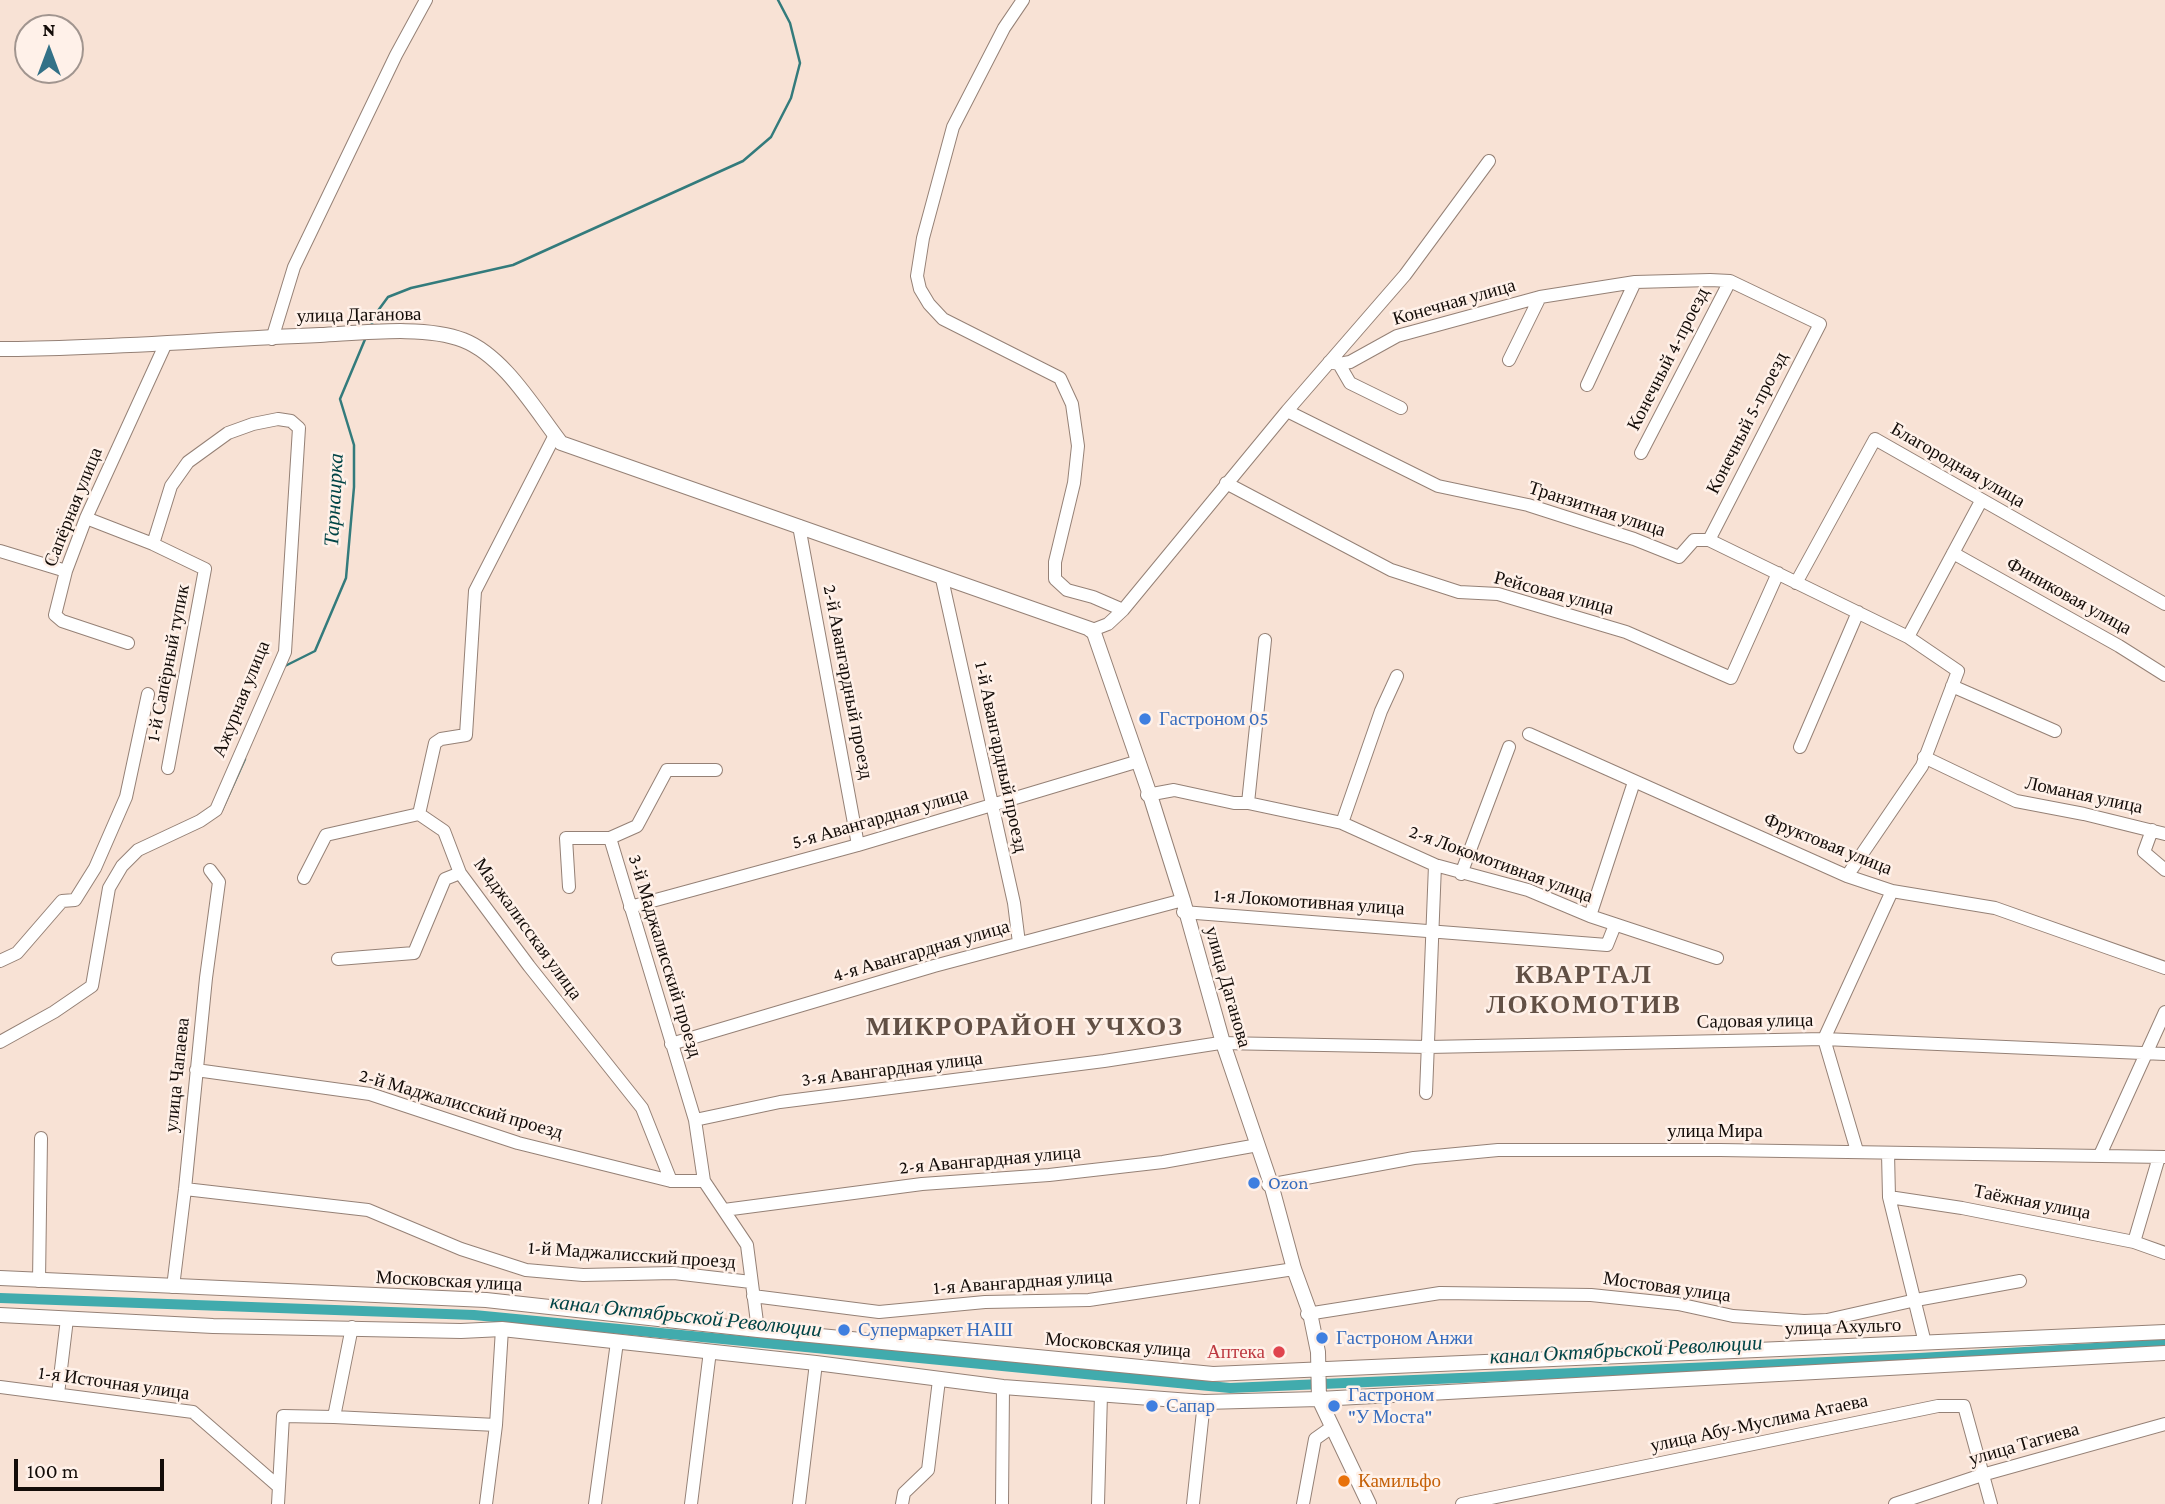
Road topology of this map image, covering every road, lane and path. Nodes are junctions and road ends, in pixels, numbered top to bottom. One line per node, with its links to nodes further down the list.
1 (426, 0): 8 (street)
2 (1023, 0): 31 (street)
3 (1489, 161): 12 (street)
4 (1730, 281): 5 (street, Конечная улица); 7 (street, Конечная улица); 17 (street, Конечный 4-проезд)
5 (1635, 282): 6 (street, Конечная улица); 13 (street)
6 (1540, 297): 11 (street); 12 (street, Конечная улица)
7 (1820, 324): 22 (street, Конечный 5-проезд)
8 (273, 338): 9 (main road, улица Даганова); 16 (main road, улица Даганова)
9 (166, 344): 10 (main road, улица Даганова); 20 (street, Сапёрная улица)
10 (0, 350)
11 (1508, 360)
12 (1334, 363): 14 (street); 15 (street, Конечная улица)
13 (1587, 386)
14 (1401, 408)
15 (1287, 411): 18 (street, Конечная улица); 22 (street, Транзитная улица)
16 (554, 436): 21 (main road, улица Даганова); 53 (street)
17 (1641, 453)
18 (1226, 483): 27 (street, Рейсовая улица); 31 (street, Конечная улица)
19 (1982, 501): 25 (street); 29 (street, Благородная улица); 30 (street, Благородная улица)
20 (86, 518): 23 (street, 1-й Сапёрный тупик); 26 (street, Сапёрная улица)
21 (799, 528): 28 (main road, улица Даганова); 58 (street, 2-й Авангардный проезд)
22 (1709, 540): 27 (street)
23 (153, 544): 47 (street, 1-й Сапёрный тупик); 80 (street, Ажурная улица)
24 (0, 551): 26 (street)
25 (1953, 554): 34 (street); 37 (street, Финиковая улица)
26 (66, 571): 36 (street, Сапёрная улица)
27 (1777, 573): 29 (street)
28 (942, 578): 33 (main road, улица Даганова); 52 (street, 1-й Авангардный проезд)
29 (1796, 583): 32 (street)
30 (2165, 604)
31 (1123, 610): 33 (street, Конечная улица)
32 (1858, 612): 34 (street); 44 (street)
33 (1091, 631): 46 (main road, улица Даганова)
34 (1908, 637): 39 (street)
35 (1265, 640): 51 (street)
36 (128, 643)
37 (2165, 675)
38 (1397, 677): 54 (street)
39 (1952, 685): 41 (street); 45 (street)
40 (148, 694): 76 (street)
41 (2055, 731)
42 (1529, 734): 49 (street, Фруктовая улица)
43 (1509, 747): 63 (street)
44 (1800, 747)
45 (1924, 757): 55 (street, Ломаная улица); 64 (street)
46 (1137, 761): 50 (main road, улица Даганова); 52 (street, 5-я Авангардная улица)
47 (168, 768)
48 (716, 770): 57 (street, 3-й Маджалисский проезд)
49 (1634, 782): 64 (street, Фруктовая улица); 70 (street)
50 (1149, 795): 51 (street, 2-я Локомотивная улица); 68 (main road, улица Даганова)
51 (1248, 803): 54 (street, 2-я Локомотивная улица)
52 (990, 806): 58 (street, 5-я Авангардная улица); 73 (street, 1-й Авангардный проезд)
53 (419, 814): 62 (street, Маджалисская улица); 65 (street)
54 (1342, 823): 59 (street, 2-я Локомотивная улица)
55 (2151, 830): 56 (street); 61 (street, Ломаная улица)
56 (2165, 834)
57 (610, 838): 66 (street); 69 (street, 3-й Маджалисский проезд)
58 (858, 845): 69 (street, 5-я Авангардная улица)
59 (1435, 865): 63 (street, 2-я Локомотивная улица); 72 (street, 1-я Локомотивная улица)
60 (210, 870): 86 (street, улица Чапаева)
61 (2165, 870)
62 (460, 873): 75 (street); 95 (street, Маджалисская улица)
63 (1461, 874): 70 (street, 2-я Локомотивная улица)
64 (1847, 876): 67 (street, Фруктовая улица)
65 (304, 878)
66 (569, 887)
67 (1892, 891): 77 (street, Фруктовая улица); 79 (street)
68 (1183, 906): 72 (street, 1-я Локомотивная улица); 73 (street, 4-я Авангардная улица); 81 (main road, улица Даганова)
69 (630, 907): 82 (street, 3-й Маджалисский проезд)
70 (1590, 916): 71 (street, 2-я Локомотивная улица)
71 (1615, 925): 72 (street, 1-я Локомотивная улица); 74 (street, 2-я Локомотивная улица)
72 (1432, 930): 83 (street, 1-я Локомотивная улица)
73 (1019, 943): 82 (street, 4-я Авангардная улица)
74 (1717, 958)
75 (338, 959)
76 (0, 961)
77 (2165, 968)
78 (2165, 1012): 84 (street)
79 (1824, 1039): 83 (street, Садовая улица); 84 (street, Садовая улица); 91 (street)
80 (0, 1042)
81 (1222, 1043): 83 (street, Садовая улица); 88 (street, 3-я Авангардная улица); 90 (main road, улица Даганова)
82 (671, 1044): 88 (street, 3-й Маджалисский проезд)
83 (1428, 1046): 87 (street, 1-я Локомотивная улица)
84 (2148, 1053): 85 (street, Садовая улица); 93 (street)
85 (2165, 1054)
86 (196, 1070): 95 (street, 2-й Маджалисский проезд); 98 (street, улица Чапаева)
87 (1426, 1093)
88 (695, 1120): 96 (street, 3-й Маджалисский проезд)
89 (41, 1138): 105 (street)
90 (1257, 1146): 97 (main road, улица Даганова); 100 (street, 2-я Авангардная улица)
91 (1857, 1151): 92 (street, улица Мира); 97 (street, улица Мира)
92 (1888, 1153): 93 (street, улица Мира); 99 (street)
93 (2100, 1155): 94 (street, улица Мира)
94 (2162, 1157): 101 (street)
95 (671, 1181): 96 (street, 2-й Маджалисский проезд)
96 (704, 1181): 100 (street)
97 (1270, 1184): 103 (main road, улица Даганова)
98 (185, 1189): 107 (street, 1-й Маджалисский проезд); 108 (street, улица Чапаева)
99 (1889, 1198): 101 (street, Таёжная улица); 110 (street)
100 (724, 1210): 107 (street)
101 (2134, 1242): 102 (street, Таёжная улица)
102 (2165, 1253)
103 (1293, 1270): 109 (street, 1-я Авангардная улица); 111 (main road, улица Даганова)
104 (0, 1278): 105 (main road, Московская улица)
105 (39, 1281): 108 (main road, Московская улица)
106 (2020, 1281): 110 (street, Мостовая улица)
107 (751, 1282): 109 (street)
108 (173, 1287): 116 (main road, Московская улица)
109 (753, 1296): 116 (street)
110 (1916, 1300): 111 (street, Мостовая улица); 119 (street)
111 (1308, 1313): 123 (main road, улица Даганова)
112 (0, 1315): 113 (main road)
113 (67, 1320): 114 (main road); 127 (street)
114 (352, 1327): 115 (main road); 131 (street)
115 (502, 1329): 118 (main road); 132 (street)
116 (758, 1330): 123 (main road, Московская улица)
117 (2165, 1332): 119 (main road, улица Ахульго)
118 (617, 1342): 120 (main road); 139 (street)
119 (1925, 1343): 123 (main road, улица Ахульго)
120 (710, 1351): 122 (main road); 140 (street)
121 (2165, 1353): 129 (main road)
122 (816, 1363): 124 (main road); 141 (street)
123 (1315, 1369): 129 (main road, улица Даганова)
124 (939, 1380): 126 (main road); 142 (street)
125 (0, 1387): 127 (street, 1-я Источная улица)
126 (1003, 1387): 128 (main road); 143 (street)
127 (58, 1394): 136 (street, 1-я Источная улица)
128 (1101, 1394): 130 (main road); 144 (street)
129 (1316, 1399): 130 (main road); 134 (main road, улица Даганова)
130 (1204, 1402): 145 (street)
131 (334, 1417): 132 (street); 136 (street)
132 (496, 1424): 138 (street)
133 (2165, 1424): 135 (street, улица Тагиева)
134 (1331, 1428): 146 (street); 147 (main road, улица Даганова)
135 (1982, 1475): 148 (street, улица Абу-Муслима Атаева); 149 (street, улица Тагиева); 150 (street, улица Абу-Муслима Атаева)
136 (279, 1488): 137 (street)
137 (278, 1504)
138 (486, 1504)
139 (595, 1504)
140 (691, 1504)
141 (799, 1504)
142 (902, 1504)
143 (1002, 1504)
144 (1098, 1504)
145 (1193, 1504)
146 (1303, 1504)
147 (1368, 1504)
148 (1462, 1504)
149 (1895, 1504)
150 (1991, 1504)

